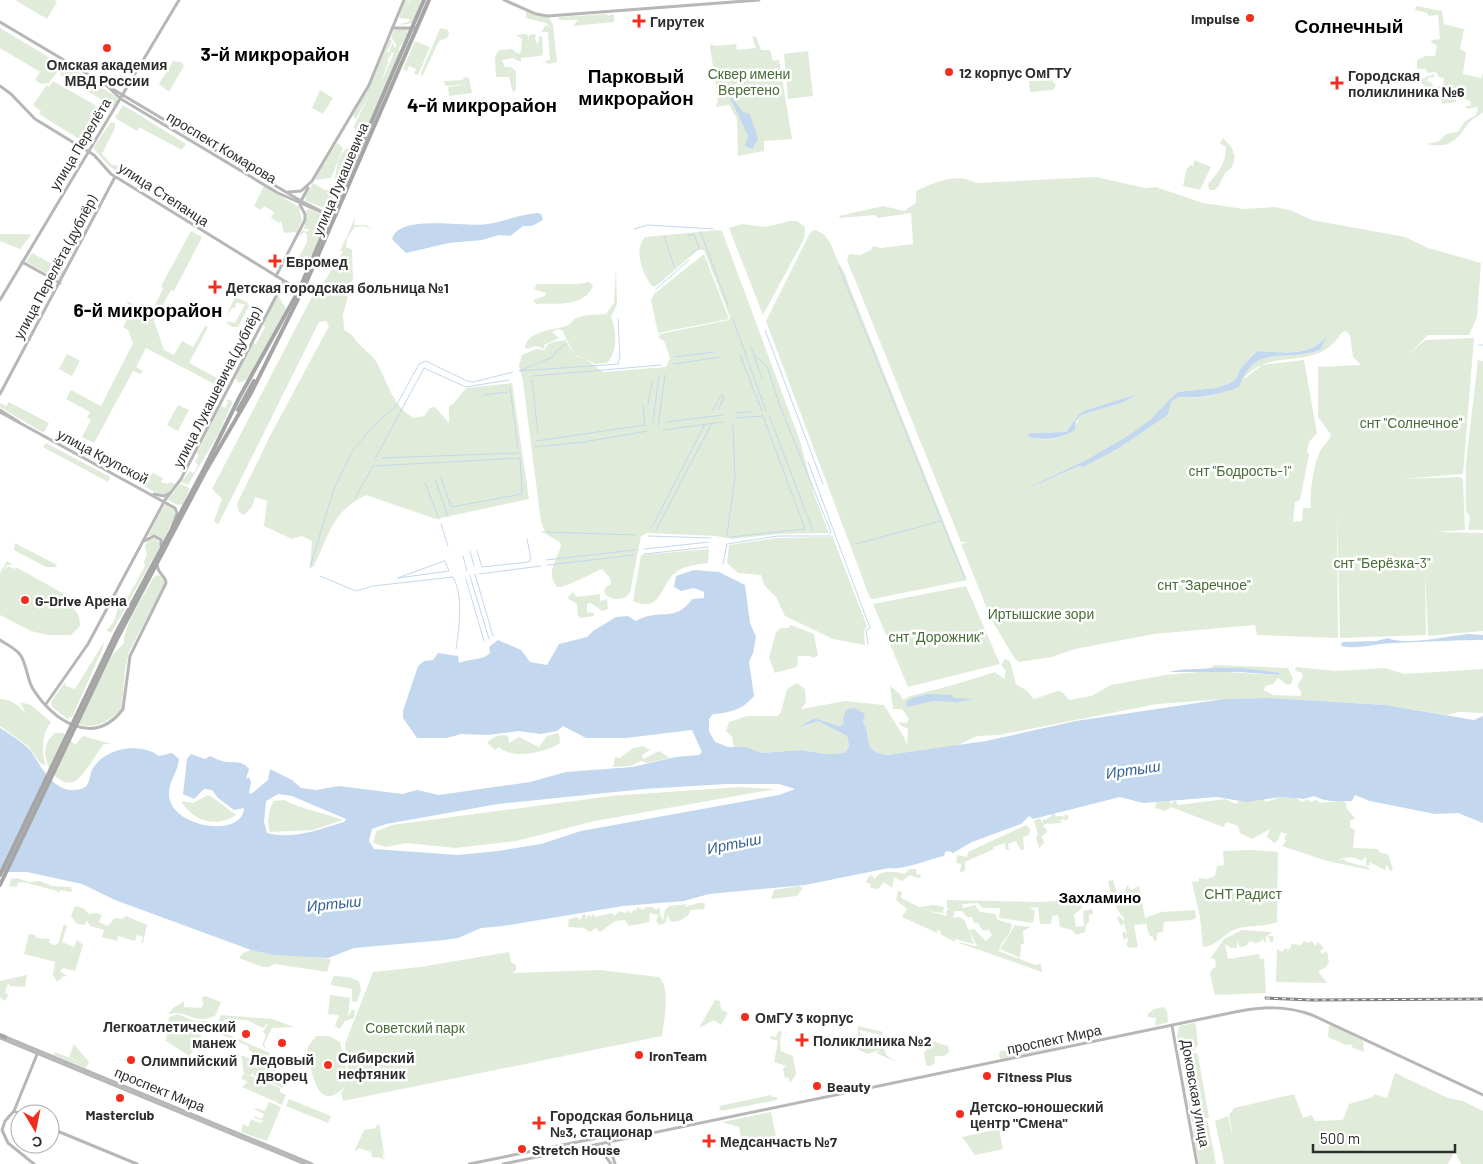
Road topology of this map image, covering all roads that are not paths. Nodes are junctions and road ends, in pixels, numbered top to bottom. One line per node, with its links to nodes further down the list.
1 (179, 0): 11 (main road, улица Перелёта)
2 (404, 0): 8 (main road)
3 (424, 0): 9 (main road, улица Лукашевича)
4 (429, 0): 9 (main road, улица Лукашевича)
5 (504, 0): 6 (main road)
6 (759, 0)
7 (0, 22): 11 (main road, проспект Комарова)
8 (392, 28): 9 (main road); 18 (main road)
9 (415, 28): 25 (main road, улица Лукашевича)
10 (0, 86): 16 (main road, улица Степанца)
11 (122, 97): 12 (main road, проспект Комарова); 13 (main road, проспект Комарова); 16 (main road, улица Перелёта)
12 (186, 132): 13 (main road); 14 (main road, проспект Комарова)
13 (183, 137): 15 (main road, проспект Комарова)
14 (209, 146): 15 (main road); 19 (main road, проспект Комарова)
15 (206, 150): 21 (main road, проспект Комарова)
16 (89, 152): 17 (main road, улица Степанца); 26 (main road, улица Перелёта)
17 (116, 177): 27 (main road, улица Степанца); 29 (main road, улица Перелёта (дублёр))
18 (309, 186): 20 (main road); 22 (main road)
19 (281, 188): 20 (main road, проспект Комарова); 21 (main road)
20 (286, 192): 22 (main road, проспект Комарова)
21 (278, 193): 22 (main road, проспект Комарова)
22 (300, 202): 23 (main road, проспект Комарова); 24 (main road); 25 (main road, проспект Комарова)
23 (306, 207): 24 (main road, улица Лукашевича); 25 (main road, проспект Комарова)
24 (304, 211): 27 (main road)
25 (333, 217): 30 (main road, улица Лукашевича)
26 (22, 262): 29 (main road); 31 (main road, улица Перелёта)
27 (276, 276): 28 (main road, улица Степанца)
28 (284, 281): 30 (main road, улица Степанца); 36 (main road, улица Лукашевича (дублёр))
29 (60, 283): 33 (main road, улица Перелёта (дублёр))
30 (300, 290): 32 (main road, улица Лукашевича)
31 (0, 300)
32 (262, 363): 35 (main road, улица Лукашевича); 35 (main road, улица Лукашевича)
33 (0, 394)
34 (0, 412): 37 (main road, улица Крупской); 37 (main road, улица Крупской)
35 (229, 425): 39 (main road, улица Лукашевича); 44 (main road, улица Лукашевича)
36 (174, 490): 37 (main road); 38 (main road, улица Лукашевича (дублёр))
37 (154, 495): 38 (main road, улица Крупской); 40 (main road)
38 (165, 501): 39 (main road, улица Крупской); 40 (main road, улица Лукашевича (дублёр)); 41 (main road)
39 (186, 501): 41 (main road, улица Лукашевича)
40 (157, 516): 42 (main road, улица Лукашевича (дублёр))
41 (171, 530): 43 (main road, улица Лукашевича)
42 (143, 541): 43 (main road); 48 (main road, улица Лукашевича (дублёр))
43 (160, 551): 49 (main road, улица Лукашевича)
44 (157, 564): 45 (main road); 46 (main road, улица Лукашевича)
45 (159, 573): 46 (main road); 48 (main road)
46 (150, 578): 49 (main road, улица Лукашевича)
47 (0, 640): 48 (main road)
48 (46, 704)
49 (76, 718): 50 (main road); 51 (main road)
50 (0, 875)
51 (0, 885)
52 (1172, 1026): 55 (main road, проспект Мира); 62 (main road, проспект Мира); 78 (main road, Доковская улица)
53 (1, 1037): 54 (main road, проспект Мира)
54 (38, 1053): 56 (main road); 72 (main road, проспект Мира); 73 (main road, проспект Мира)
55 (1483, 1095)
56 (17, 1104)
57 (10, 1114): 65 (main road)
58 (60, 1132): 71 (main road)
59 (601, 1137): 60 (main road); 61 (main road); 64 (main road)
60 (606, 1137): 62 (main road); 63 (main road)
61 (590, 1140): 66 (main road); 68 (main road)
62 (615, 1140): 63 (main road, проспект Мира)
63 (608, 1141): 64 (main road, проспект Мира); 77 (main road)
64 (597, 1144): 66 (main road, проспект Мира); 76 (main road)
65 (10, 1145)
66 (591, 1146): 75 (main road, проспект Мира)
67 (22, 1154): 70 (main road)
68 (507, 1156): 69 (main road); 75 (main road)
69 (475, 1163): 74 (main road)
70 (34, 1164)
71 (137, 1164)
72 (305, 1164)
73 (312, 1164)
74 (469, 1164)
75 (505, 1164)
76 (611, 1164)
77 (615, 1164)
78 (1197, 1164)

